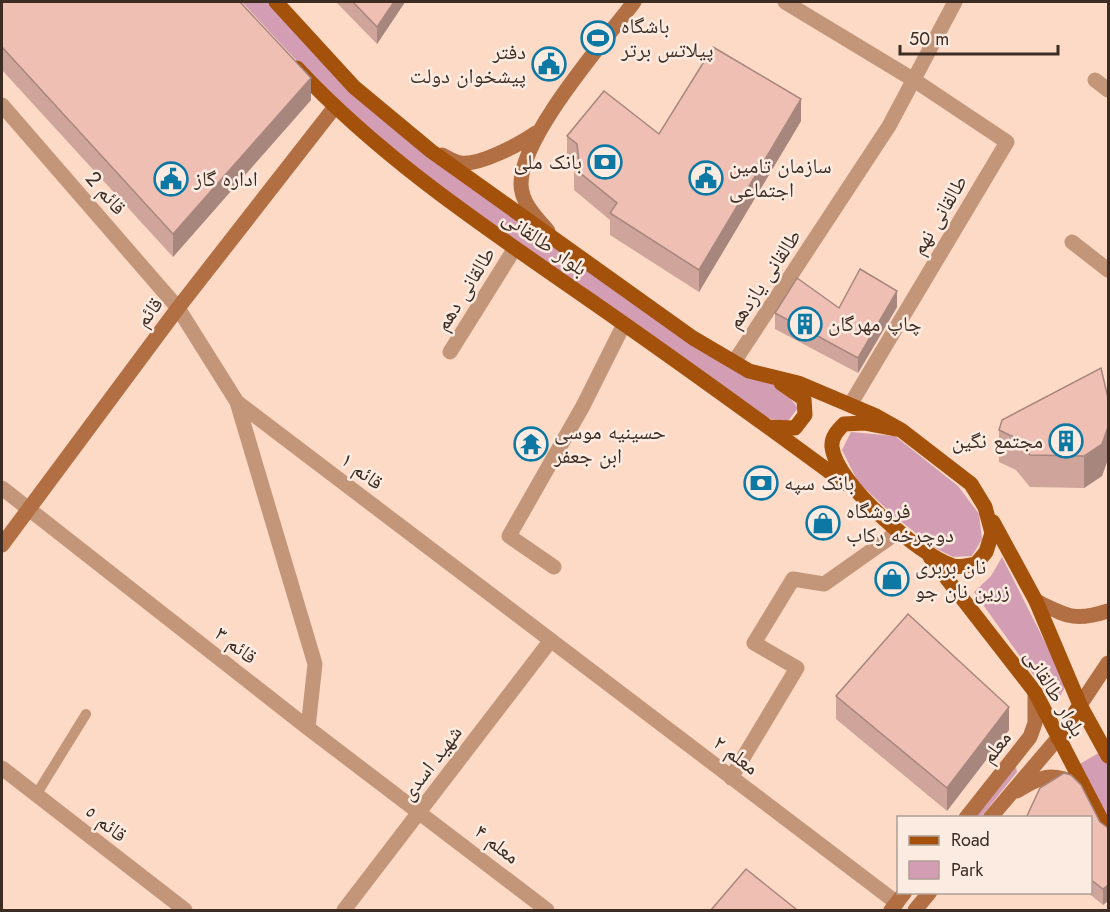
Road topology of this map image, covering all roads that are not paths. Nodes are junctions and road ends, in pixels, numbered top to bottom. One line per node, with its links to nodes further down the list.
1 (276, 2): 12 (main road, بلوار طالقانی)
2 (634, 2): 11 (street)
3 (785, 2): 6 (street)
4 (955, 2): 6 (street, طالقانی یازدهم)
5 (289, 59): 10 (main road, بلوار طالقانی)
6 (914, 80): 20 (street, طالقانی یازدهم); 23 (street, طالقانی نهم)
7 (1095, 80): 8 (street)
8 (1108, 90)
9 (2, 105): 17 (street, قائم 2)
10 (334, 108): 15 (main road, بلوار طالقانی); 17 (street, قائم)
11 (536, 133): 12 (street); 13 (street)
12 (431, 151): 13 (main road, بلوار طالقانی)
13 (558, 242): 20 (main road, بلوار طالقانی)
14 (1072, 242): 16 (street)
15 (515, 248): 18 (main road, بلوار طالقانی); 19 (street, طالقانی دهم)
16 (1108, 270)
17 (178, 308): 22 (street, قائم ١); 29 (street, قائم)
18 (624, 324): 24 (main road, بلوار طالقانی); 33 (street)
19 (450, 352)
20 (734, 362): 21 (main road, بلوار طالقانی)
21 (773, 377): 23 (main road, بلوار طالقانی); 24 (main road)
22 (237, 402): 36 (street, قائم ١); 41 (street)
23 (850, 405): 25 (main road, بلوار طالقانی)
24 (768, 427): 27 (main road, بلوار طالقانی)
25 (901, 430): 27 (main road); 28 (main road, بلوار طالقانی)
26 (2, 488): 29 (street, قائم ٣)
27 (853, 490): 30 (main road)
28 (985, 507): 32 (main road); 34 (main road, بلوار طالقانی)
29 (29, 509): 31 (street, قائم); 41 (street, قائم ٣)
30 (899, 531): 32 (main road); 45 (street)
31 (2, 545)
32 (929, 555): 38 (main road, بلوار طالقانی)
33 (554, 567)
34 (1036, 601): 35 (street); 39 (main road, بلوار طالقانی)
35 (1108, 611)
36 (550, 640): 45 (street, معلم ٢); 49 (street, شهید اسدی)
37 (1108, 663): 39 (street)
38 (1035, 692): 42 (main road, بلوار طالقانی); 50 (street, معلم)
39 (1080, 705): 42 (main road); 43 (main road, بلوار طالقانی)
40 (86, 714): 47 (lane)
41 (308, 728): 49 (street, قائم ٣)
42 (1058, 738): 46 (main road, بلوار طالقانی); 48 (street, معلم)
43 (1108, 756)
44 (2, 768): 47 (street, قائم ٥)
45 (732, 778): 54 (street, معلم ٢)
46 (1086, 787): 48 (street); 52 (main road, بلوار طالقانی)
47 (36, 795): 55 (street, قائم ٥)
48 (1004, 799): 51 (street, معلم)
49 (420, 812): 56 (street, شهید اسدی); 57 (street, معلم ۴)
50 (968, 816)
51 (991, 816)
52 (1108, 833)
53 (928, 894): 58 (street)
54 (898, 902)
55 (185, 910)
56 (344, 910)
57 (547, 910)
58 (915, 910)

